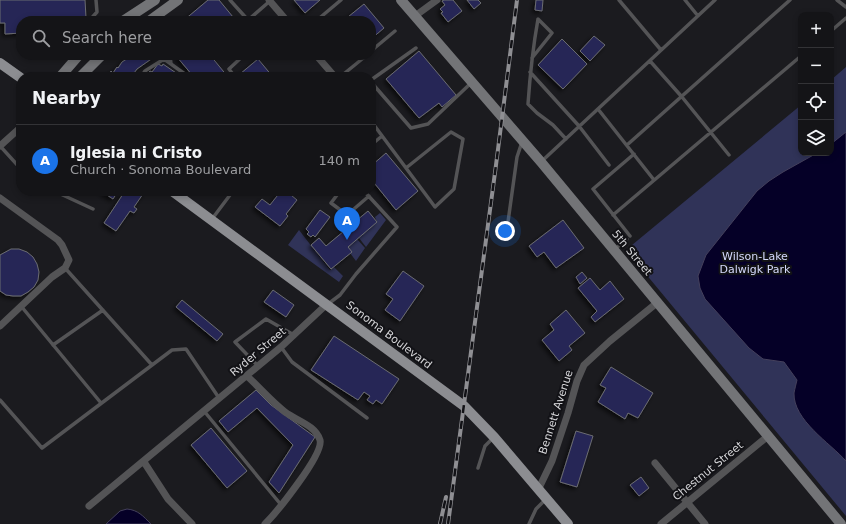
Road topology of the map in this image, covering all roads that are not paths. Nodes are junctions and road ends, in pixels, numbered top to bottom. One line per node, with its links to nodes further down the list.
1 (96, 0): 16 (lane)
2 (154, 0): 15 (lane); 17 (street)
3 (178, 0): 15 (street)
4 (230, 0): 19 (lane)
5 (270, 0): 20 (lane); 21 (street)
6 (341, 0): 22 (lane)
7 (401, 0): 23 (street, 5th Street)
8 (437, 0): 23 (street)
9 (619, 0): 30 (lane)
10 (684, 0): 24 (lane)
11 (715, 0): 24 (lane)
12 (790, 0): 56 (lane)
13 (838, 0): 14 (lane)
14 (846, 7)
15 (162, 12): 18 (street)
16 (93, 16)
17 (130, 16)
18 (157, 16)
19 (243, 16)
20 (252, 16)
21 (281, 16)
22 (322, 16)
23 (415, 16): 54 (street, 5th Street)
24 (698, 16): 30 (lane)
25 (846, 18): 26 (lane)
26 (834, 28)
27 (395, 31): 28 (lane)
28 (376, 47)
29 (416, 48): 53 (lane)
30 (661, 50): 41 (lane)
31 (532, 58): 31 (lane); 51 (lane)
32 (798, 59): 61 (lane)
33 (75, 60): 44 (street)
34 (97, 60): 45 (street)
35 (162, 60): 46 (lane)
36 (165, 60): 43 (lane)
37 (171, 60): 43 (lane)
38 (239, 60): 48 (lane)
39 (320, 60): 49 (street)
40 (361, 60): 50 (lane)
41 (650, 61): 56 (lane); 57 (lane)
42 (0, 63): 52 (main road)
43 (171, 64): 47 (lane)
44 (65, 72)
45 (85, 72)
46 (144, 72)
47 (182, 72)
48 (231, 72)
49 (330, 72)
50 (346, 72)
51 (530, 72): 58 (lane); 63 (lane)
52 (16, 74)
53 (376, 77)
54 (472, 82): 55 (lane); 64 (street, 5th Street)
55 (376, 87)
56 (682, 97): 61 (lane); 66 (lane)
57 (598, 109): 58 (lane); 66 (lane)
58 (579, 126): 63 (lane); 72 (lane)
59 (376, 128): 62 (lane)
60 (16, 132): 67 (street)
61 (710, 132): 69 (lane); 74 (lane)
62 (382, 136): 65 (lane); 73 (lane)
63 (566, 139): 70 (lane)
64 (522, 140): 70 (street, 5th Street); 84 (lane)
65 (376, 141)
66 (627, 145): 68 (lane)
67 (0, 146): 71 (lane)
68 (634, 154): 74 (lane); 82 (lane)
69 (729, 155)
70 (541, 162): 87 (street, 5th Street)
71 (16, 164)
72 (609, 165)
73 (406, 168): 73 (lane)
74 (654, 180): 82 (lane)
75 (65, 196): 81 (lane)
76 (179, 196): 83 (main road, Sonoma Boulevard)
77 (228, 196): 83 (lane)
78 (336, 196): 79 (lane)
79 (369, 196): 90 (lane, Ryder Street)
80 (0, 198): 88 (street)
81 (93, 209)
82 (613, 215): 85 (lane)
83 (211, 220): 90 (main road, Sonoma Boulevard)
84 (507, 229)
85 (630, 236)
86 (627, 239): 87 (lane)
87 (614, 250): 89 (street, 5th Street)
88 (65, 268): 91 (street); 92 (lane)
89 (658, 302): 106 (street, 5th Street); 110 (street, Bennett Avenue)
90 (327, 304): 94 (street, Ryder Street); 105 (main road, Sonoma Boulevard)
91 (21, 306): 93 (street); 95 (lane)
92 (103, 310): 95 (lane); 97 (lane)
93 (0, 326)
94 (295, 335): 96 (street, Ryder Street); 98 (lane)
95 (53, 345): 102 (lane)
96 (281, 347): 98 (street, Ryder Street); 104 (lane)
97 (152, 365): 100 (lane); 102 (lane)
98 (259, 366): 99 (street, Ryder Street)
99 (247, 376): 100 (street, Ryder Street); 114 (street)
100 (220, 398): 103 (street, Ryder Street)
101 (0, 400): 102 (lane)
102 (101, 404)
103 (204, 411): 107 (street, Ryder Street); 114 (lane)
104 (367, 418)
105 (494, 436): 109 (lane); 110 (main road, Sonoma Boulevard)
106 (768, 436): 112 (street, Chestnut Street); 121 (street, 5th Street)
107 (144, 462): 113 (street, Ryder Street); 115 (street)
108 (654, 463): 112 (street)
109 (478, 468)
110 (538, 488): 111 (main road, Sonoma Boulevard)
111 (546, 498): 117 (lane); 118 (main road, Sonoma Boulevard)
112 (687, 502): 119 (street, Chestnut Street); 120 (street)
113 (89, 506)
114 (282, 506): 116 (street)
115 (192, 524)
116 (265, 524)
117 (529, 524)
118 (568, 524)
119 (661, 524)
120 (705, 524)
121 (842, 524)

